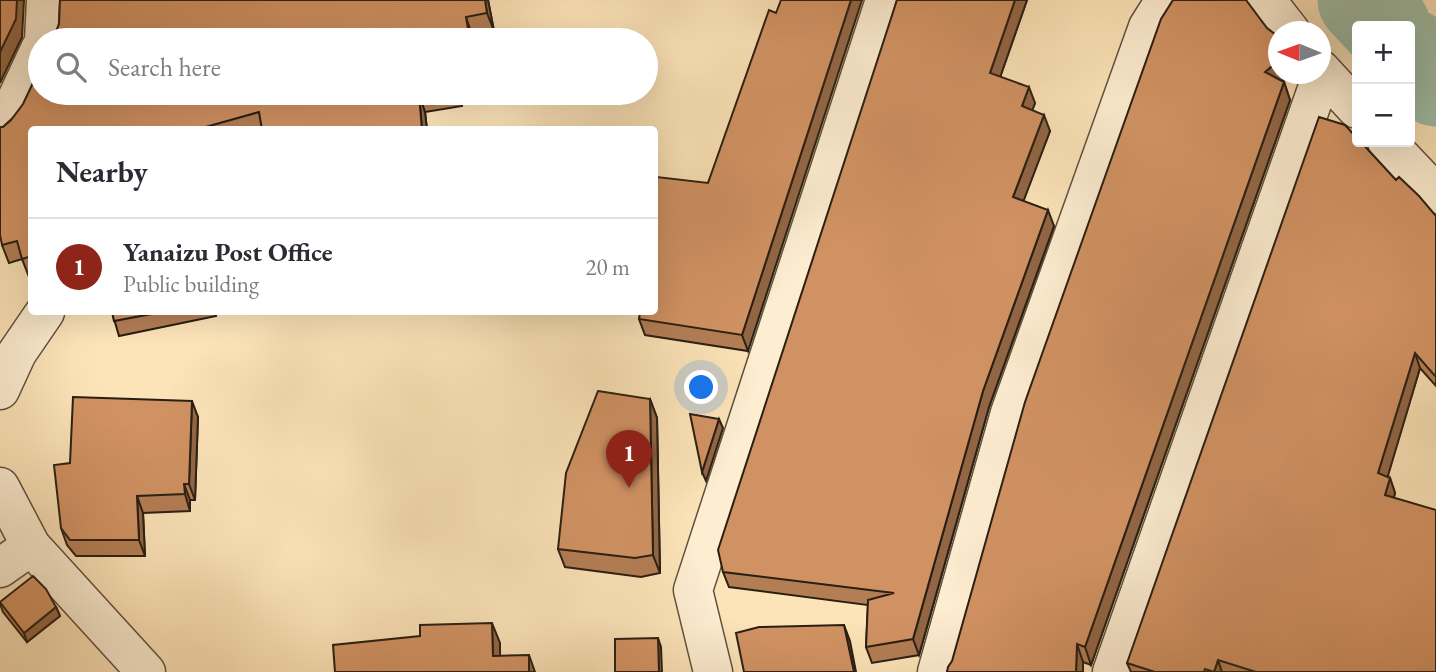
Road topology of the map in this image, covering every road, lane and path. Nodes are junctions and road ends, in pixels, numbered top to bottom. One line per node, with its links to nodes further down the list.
1 (46, 0): 6 (street)
2 (885, 0): 20 (street)
3 (1164, 0): 21 (street)
4 (1266, 0): 5 (street)
5 (1282, 21)
6 (45, 28)
7 (28, 70): 11 (street)
8 (1331, 80): 10 (street)
9 (1317, 84): 22 (street)
10 (1352, 103)
11 (4, 111)
12 (1392, 147): 13 (street)
13 (1436, 194)
14 (43, 315): 15 (street)
15 (0, 390)
16 (0, 487): 17 (street)
17 (31, 546): 18 (street); 19 (street)
18 (0, 568)
19 (146, 672)
20 (713, 672)
21 (937, 672)
22 (1112, 672)

